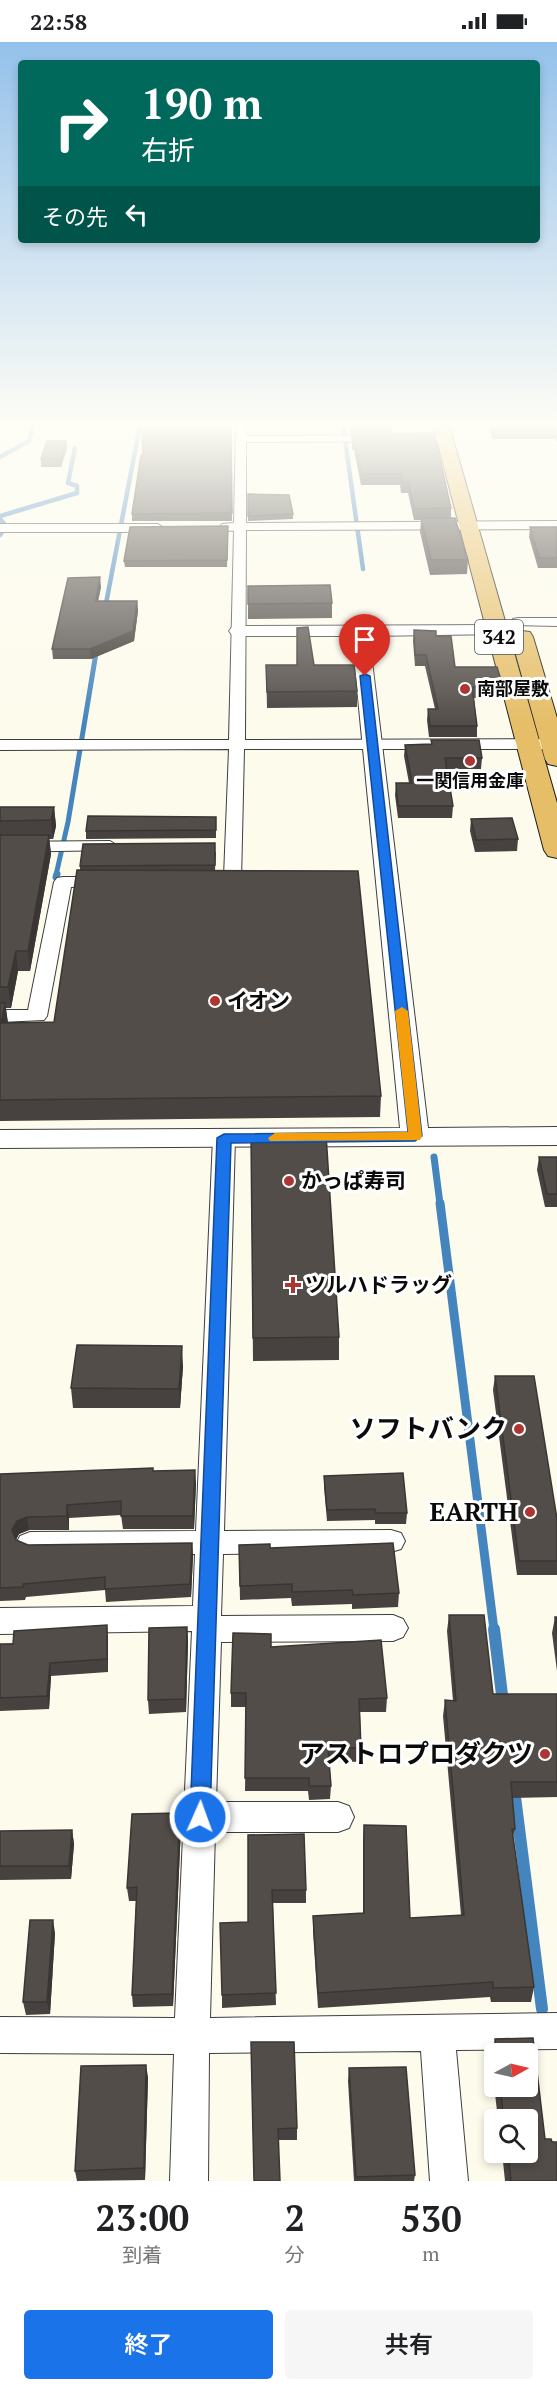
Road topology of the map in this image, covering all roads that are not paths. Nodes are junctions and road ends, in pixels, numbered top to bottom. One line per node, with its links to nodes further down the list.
1 (557, 525): 2 (street)
2 (480, 526): 4 (street); 7 (highway, 342); 11 (highway, 342)
3 (214, 527): 4 (street)
4 (238, 527): 12 (street)
5 (0, 528): 6 (street)
6 (166, 528)
7 (497, 549)
8 (512, 601): 9 (highway, 342)
9 (518, 622): 10 (street); 18 (highway, 342)
10 (557, 622)
11 (498, 630): 13 (street); 16 (highway, 342)
12 (238, 631): 13 (street); 14 (street)
13 (360, 631): 15 (street)
14 (237, 744): 15 (street); 17 (street); 23 (street)
15 (373, 744): 16 (street); 25 (street)
16 (527, 744): 18 (street); 21 (highway, 342)
17 (0, 745)
18 (556, 749)
19 (128, 846): 20 (street)
20 (0, 847)
21 (557, 850)
22 (119, 882): 24 (street)
23 (198, 882)
24 (0, 1016)
25 (415, 1136): 26 (street); 27 (street)
26 (557, 1136)
27 (224, 1138): 28 (street); 30 (street)
28 (0, 1139)
29 (391, 1541): 30 (street)
30 (210, 1542): 31 (street); 33 (street)
31 (30, 1544)
32 (0, 1620): 33 (street)
33 (207, 1623): 34 (street); 35 (street)
34 (393, 1629)
35 (200, 1817): 36 (street); 40 (street)
36 (338, 1817)
37 (557, 2031): 38 (street)
38 (437, 2032): 40 (street); 42 (street)
39 (0, 2035): 40 (street)
40 (192, 2036): 41 (street)
41 (189, 2181)
42 (449, 2181)

